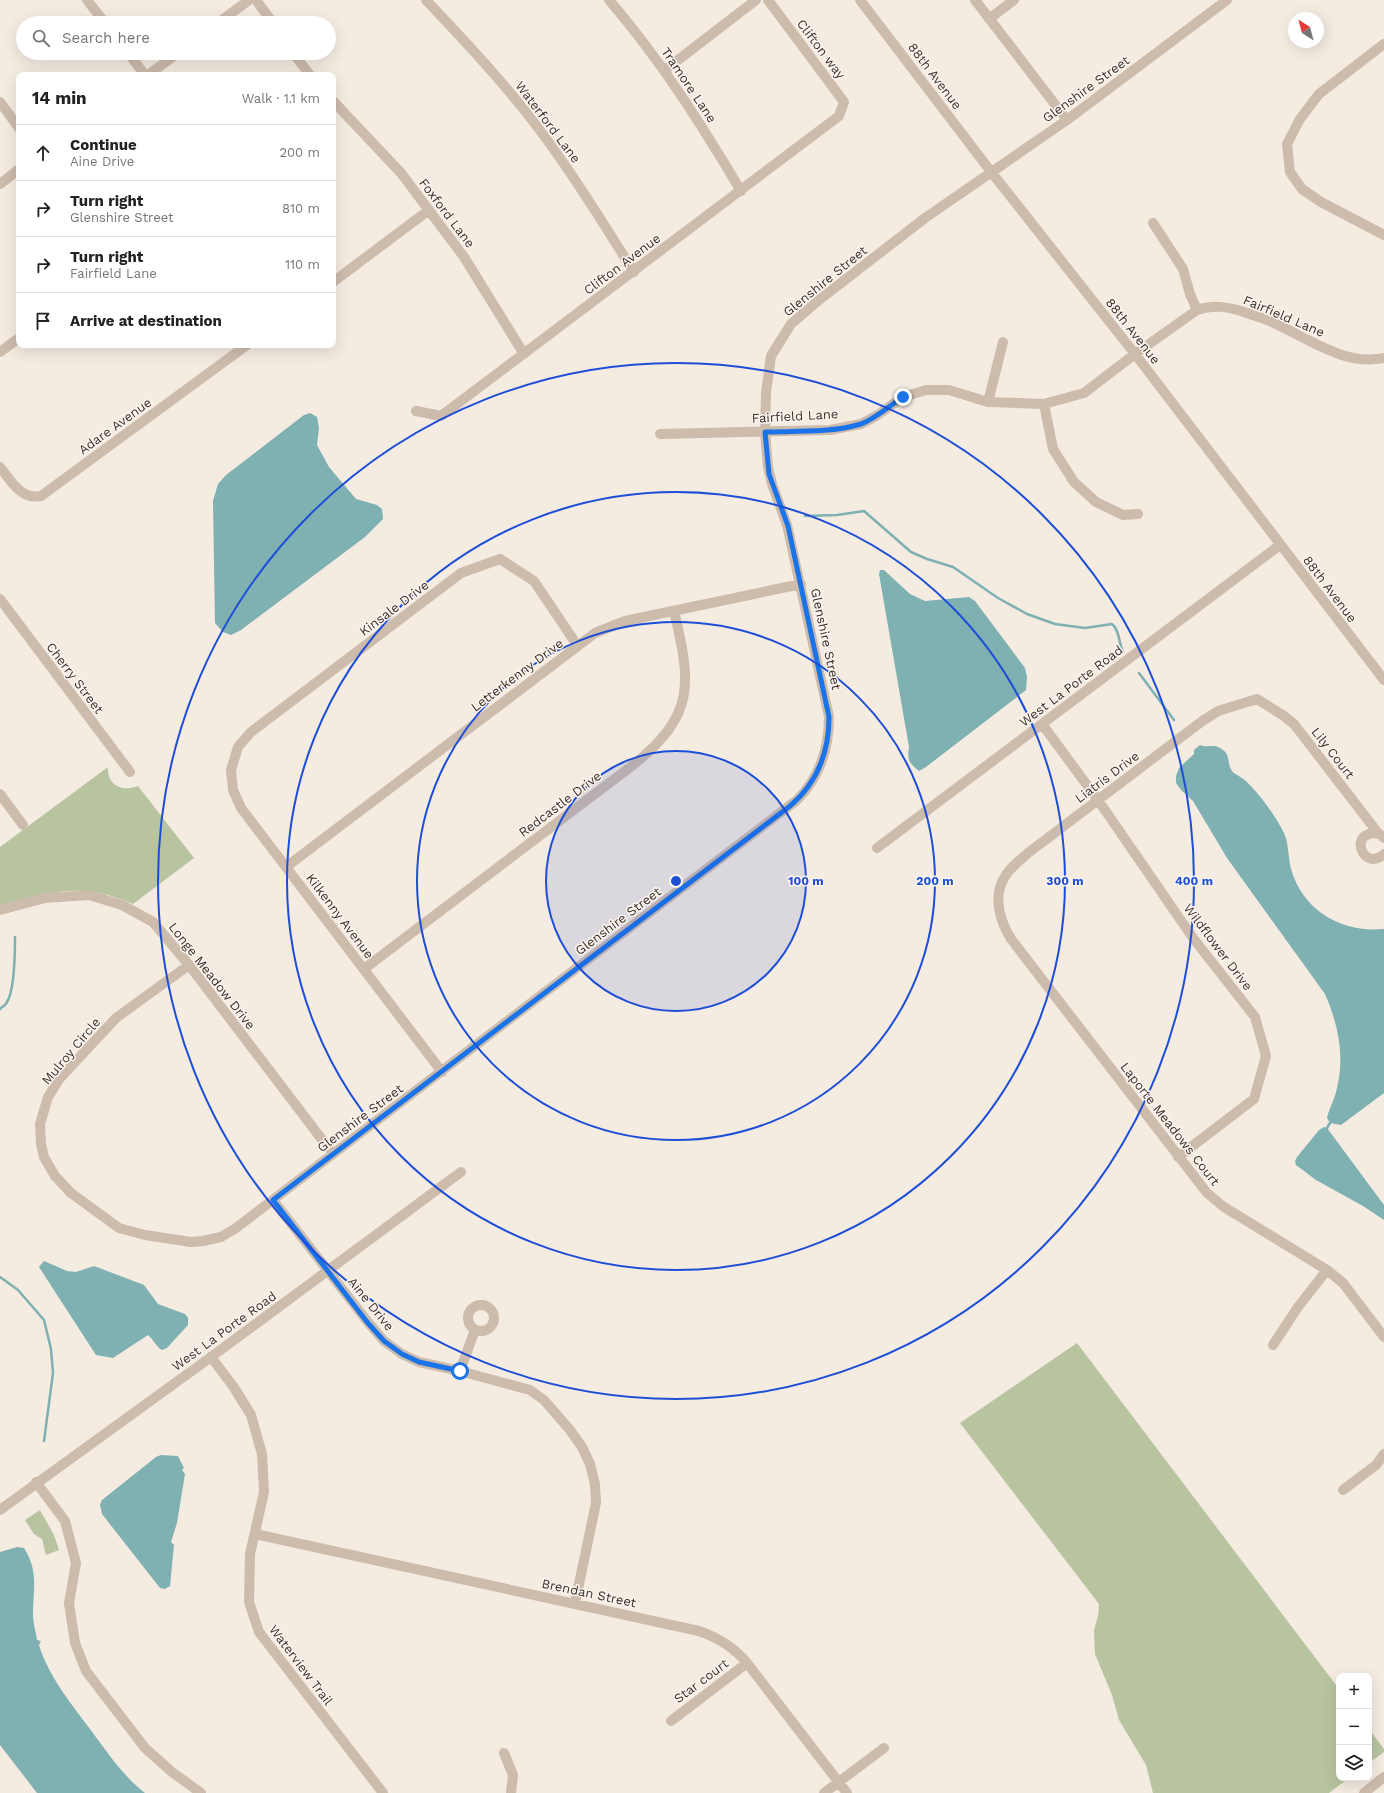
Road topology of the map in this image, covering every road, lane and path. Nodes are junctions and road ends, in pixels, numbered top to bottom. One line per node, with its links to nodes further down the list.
1 (87, 0): 12 (street)
2 (249, 0): 13 (street)
3 (256, 0): 14 (street)
4 (426, 0): 36 (street, Waterford Lane)
5 (609, 0): 20 (street, Tramore Lane)
6 (756, 0): 20 (street)
7 (768, 0): 26 (street, Clifton way)
8 (860, 0): 30 (street, 88th Avenue)
9 (975, 0): 15 (street)
10 (1014, 0): 15 (street)
11 (1227, 0): 27 (street, Glenshire Street)
12 (100, 16)
13 (227, 16)
14 (268, 16)
15 (989, 19): 27 (street)
16 (1384, 44): 35 (street)
17 (133, 60): 21 (street)
18 (168, 60): 22 (street)
19 (298, 60): 23 (street)
20 (664, 70): 32 (street, Tramore Lane)
21 (143, 72)
22 (152, 72)
23 (308, 72)
24 (0, 102): 28 (street)
25 (336, 104): 33 (street, Foxford Lane)
26 (839, 116): 32 (street, Clifton Avenue)
27 (1067, 120): 30 (street, Glenshire Street)
28 (16, 124)
29 (16, 171): 31 (street)
30 (992, 173): 44 (street, 88th Avenue); 49 (street, Glenshire Street)
31 (0, 184)
32 (741, 190): 36 (street, Clifton Avenue)
33 (429, 210): 37 (street); 43 (street, Foxford Lane)
34 (1153, 223): 38 (street)
35 (1384, 236)
36 (634, 272): 43 (street, Clifton Avenue)
37 (336, 280)
38 (1197, 310): 44 (street, Fairfield Lane); 45 (street, Fairfield Lane)
39 (16, 340): 42 (street)
40 (1003, 342): 46 (street)
41 (244, 348): 51 (street, Adare Avenue)
42 (0, 352)
43 (524, 354): 48 (street, Clifton Avenue)
44 (1135, 354): 47 (street, Fairfield Lane); 53 (street, 88th Avenue)
45 (1384, 358)
46 (988, 402): 47 (street, Fairfield Lane); 49 (street, Fairfield Lane)
47 (1044, 404): 52 (street)
48 (416, 411)
49 (765, 432): 50 (street, Fairfield Lane); 54 (street, Glenshire Street)
50 (660, 434)
51 (0, 467)
52 (1138, 514)
53 (1280, 544): 58 (street, 88th Avenue); 60 (street, West La Porte Road)
54 (801, 584): 56 (street, Letterkenny Drive); 74 (street, Glenshire Street)
55 (0, 599): 62 (street, Cherry Street)
56 (674, 611): 57 (street, Letterkenny Drive); 73 (street, Redcastle Drive)
57 (577, 645): 61 (street, Kinsale Drive); 69 (street, Letterkenny Drive)
58 (1384, 680)
59 (1257, 699): 64 (street, Liatris Drive); 66 (street, Lily Court)
60 (1042, 724): 64 (street, Wildflower Drive); 67 (street, West La Porte Road)
61 (230, 770): 69 (street, Kilkenny Avenue)
62 (130, 772)
63 (0, 794): 65 (street)
64 (1098, 800): 70 (street, Liatris Drive); 76 (street, Wildflower Drive)
65 (23, 825)
66 (1381, 836): 68 (street)
67 (877, 848)
68 (1384, 854)
69 (286, 867): 73 (street, Kilkenny Avenue)
70 (998, 902): 76 (street, Laporte Meadows Court)
71 (0, 910): 72 (street, Longe Meadow Drive)
72 (189, 964): 75 (street, Longe Meadow Drive); 79 (street, Mulroy Circle)
73 (364, 969): 74 (street, Kilkenny Avenue)
74 (442, 1072): 75 (street, Glenshire Street)
75 (333, 1154): 78 (street, Glenshire Street)
76 (1178, 1157): 80 (street, Laporte Meadows Court)
77 (461, 1172): 81 (street, West La Porte Road)
78 (273, 1200): 79 (street, Glenshire Street); 81 (street, Aine Drive)
79 (236, 1228)
80 (1327, 1270): 83 (street, Laporte Meadows Court); 84 (street)
81 (328, 1271): 85 (street, West La Porte Road); 86 (street, Aine Drive)
82 (475, 1330): 86 (street)
83 (1384, 1337)
84 (1273, 1345)
85 (211, 1357): 88 (street, West La Porte Road); 91 (street, Waterview Trail)
86 (460, 1371): 92 (street, Aine Drive)
87 (1384, 1454): 89 (street)
88 (36, 1482): 90 (street, West La Porte Road); 99 (street)
89 (1343, 1490)
90 (0, 1510)
91 (255, 1534): 92 (street, Brendan Street); 100 (street, Waterview Trail)
92 (575, 1603): 93 (street, Brendan Street)
93 (747, 1663): 94 (street, Star court); 98 (street, Brendan Street)
94 (671, 1721)
95 (884, 1748): 98 (street)
96 (504, 1753): 101 (street)
97 (1384, 1777): 104 (street)
98 (839, 1782): 102 (street); 103 (street, Brendan Street)
99 (201, 1793)
100 (383, 1793)
101 (511, 1793)
102 (824, 1793)
103 (847, 1793)
104 (1364, 1793)

